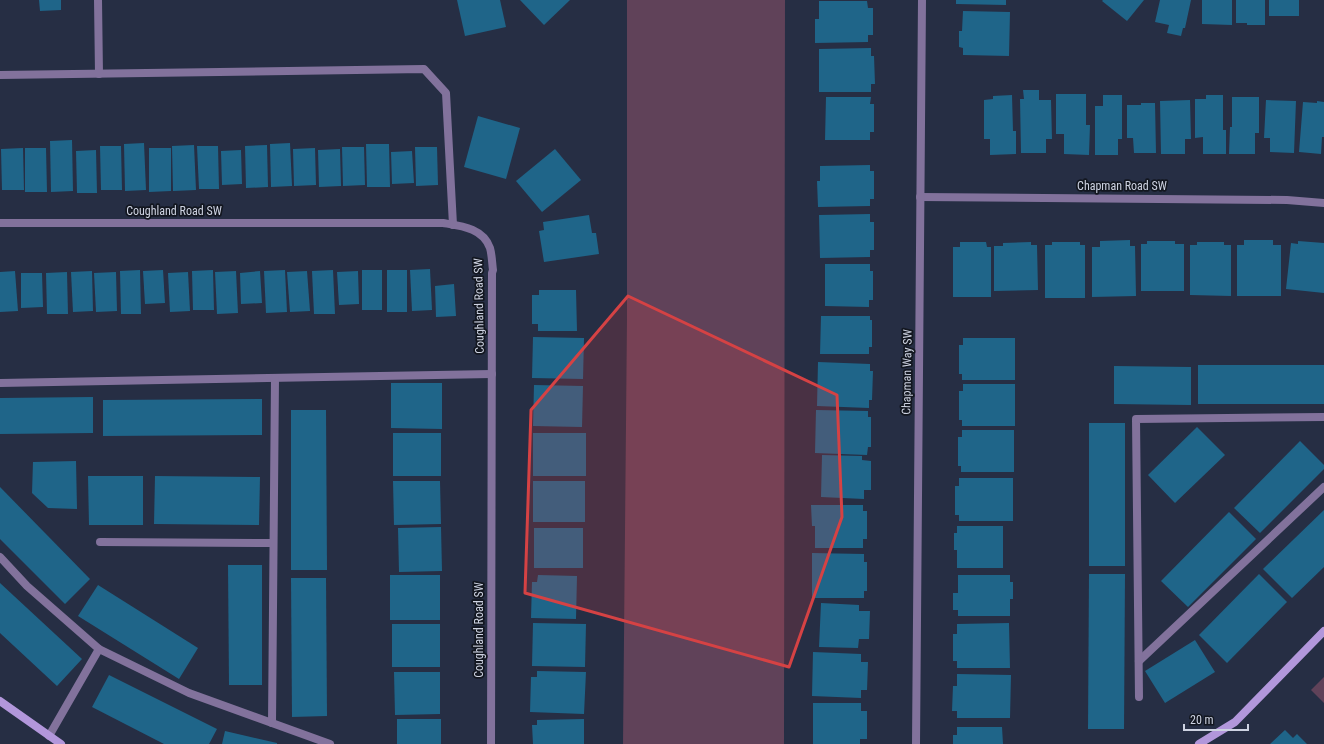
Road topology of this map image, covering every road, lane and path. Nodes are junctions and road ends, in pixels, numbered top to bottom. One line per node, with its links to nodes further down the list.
1 (98, 0): 3 (street)
2 (922, 0): 5 (street, Chapman Way SW)
3 (99, 74): 4 (street); 8 (street)
4 (0, 75)
5 (920, 197): 6 (street, Chapman Road SW); 27 (street, Chapman Way SW)
6 (1324, 203)
7 (0, 223): 8 (street, Coughland Road SW)
8 (453, 224): 9 (street, Coughland Road SW)
9 (492, 374): 10 (street); 26 (street, Coughland Road SW)
10 (275, 378): 11 (street); 15 (street)
11 (0, 383)
12 (1324, 417): 19 (street)
13 (1324, 487): 19 (street)
14 (100, 542): 15 (street)
15 (274, 543): 22 (street)
16 (0, 557): 18 (street)
17 (1324, 631): 28 (street)
18 (99, 649): 22 (street); 23 (street)
19 (1139, 661): 20 (street)
20 (1139, 697)
21 (0, 701): 23 (street)
22 (272, 723): 25 (street)
23 (49, 736): 24 (street)
24 (61, 744)
25 (330, 744)
26 (491, 744)
27 (916, 744)
28 (1199, 744)

